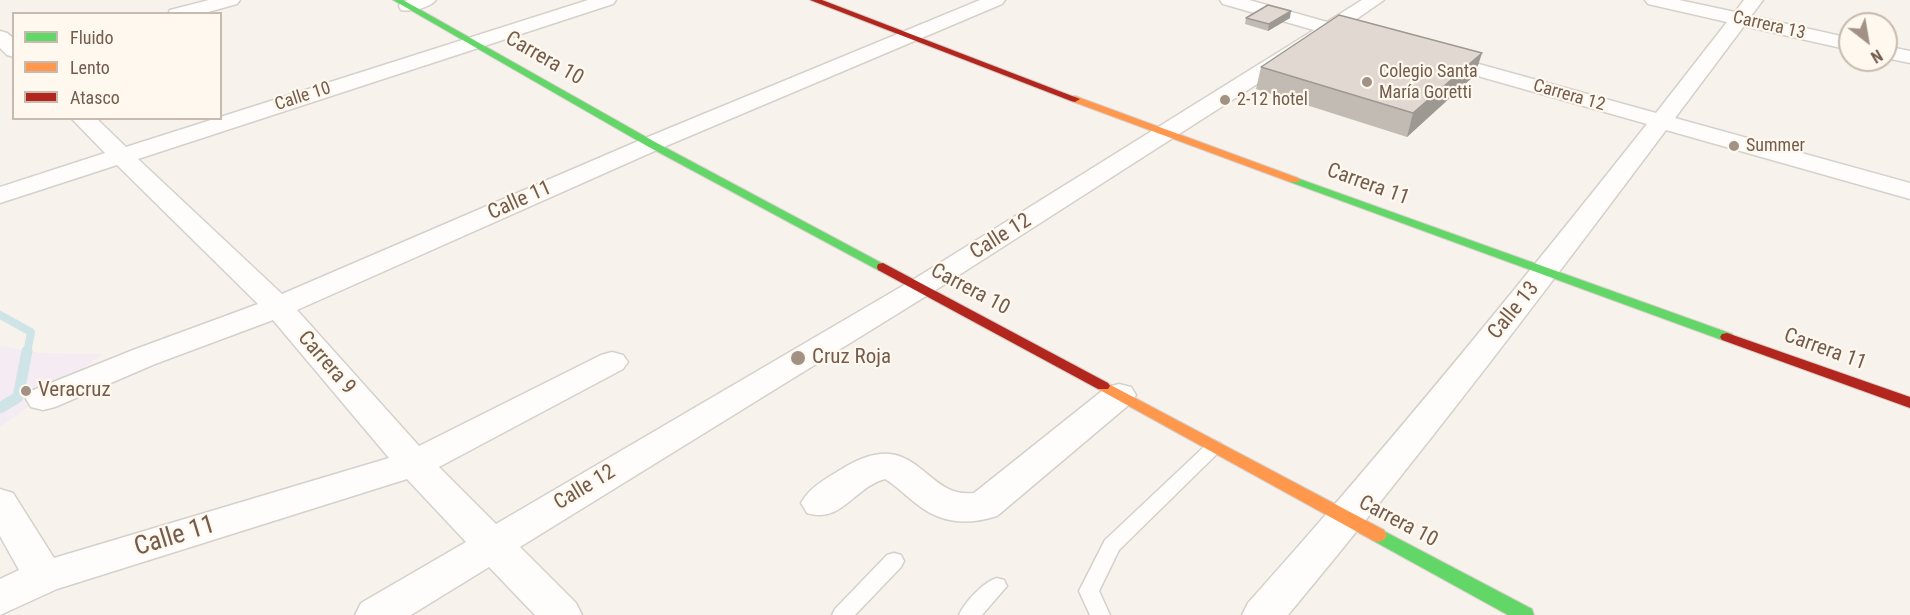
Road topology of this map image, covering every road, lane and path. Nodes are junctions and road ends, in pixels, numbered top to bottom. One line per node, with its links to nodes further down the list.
1 (231, 0): 11 (street)
2 (427, 0): 9 (street)
3 (606, 0): 17 (street, Calle 10)
4 (814, 0): 13 (street, Carrera 11)
5 (996, 0): 13 (street, Calle 11)
6 (1229, 0): 12 (street)
7 (1375, 0): 12 (street, Calle 12)
8 (1653, 0): 10 (street, Carrera 13)
9 (402, 3): 17 (street, Carrera 10)
10 (1747, 10): 16 (street, Carrera 13); 21 (street, Calle 13)
11 (185, 12)
12 (1329, 29): 15 (street); 22 (street, Calle 12)
13 (910, 36): 22 (street, Carrera 11); 23 (street, Calle 11)
14 (0, 37): 18 (street)
15 (1363, 38)
16 (1838, 40)
17 (472, 42): 23 (street, Carrera 10); 24 (street, Calle 10)
18 (12, 50)
19 (1420, 54): 21 (street, Carrera 12)
20 (84, 120): 24 (street, Carrera 9)
21 (1659, 121): 25 (street, Carrera 12); 27 (street, Calle 13)
22 (1165, 133): 27 (street, Carrera 11); 28 (street, Calle 12)
23 (651, 144): 28 (street, Carrera 10); 29 (street, Calle 11)
24 (120, 156): 26 (street, Calle 10); 29 (street, Carrera 9)
25 (1910, 190)
26 (0, 195)
27 (1545, 272): 33 (street, Carrera 11); 38 (street, Calle 13)
28 (921, 287): 31 (street, Carrera 10); 39 (street, Calle 12)
29 (278, 307): 32 (street, Calle 11); 35 (street, Carrera 9)
30 (612, 362): 35 (street, Calle 11)
31 (1119, 395): 34 (street, Carrera 10); 37 (street)
32 (43, 399)
33 (1910, 403)
34 (1214, 447): 38 (street, Carrera 10); 48 (lane)
35 (414, 464): 39 (street, Carrera 9); 41 (street, Calle 11)
36 (0, 503): 41 (street)
37 (820, 503)
38 (1347, 518): 49 (street, Calle 13); 50 (street, Carrera 10)
39 (491, 545): 44 (street, Calle 12); 45 (street, Carrera 9)
40 (894, 561): 46 (lane)
41 (44, 577): 43 (street, Calle 11)
42 (997, 586): 47 (lane)
43 (0, 598)
44 (376, 615)
45 (561, 615)
46 (842, 615)
47 (969, 615)
48 (1100, 615)
49 (1263, 615)
50 (1525, 615)

